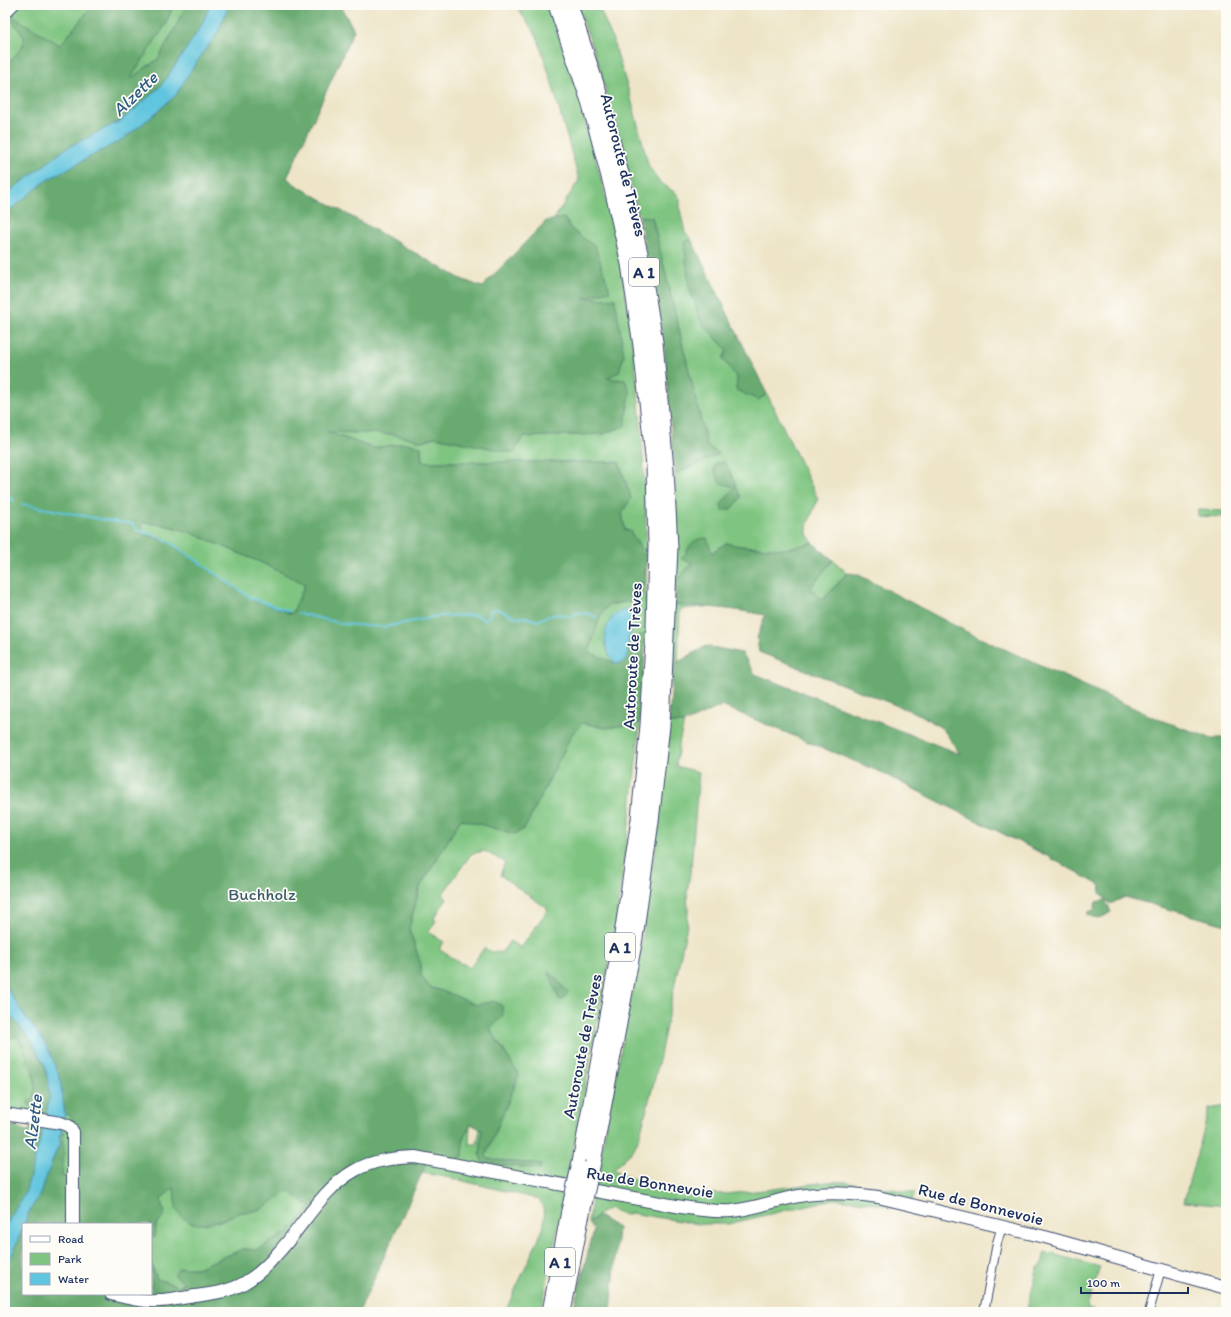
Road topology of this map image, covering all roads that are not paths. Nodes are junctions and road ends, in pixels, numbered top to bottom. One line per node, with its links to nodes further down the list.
1 (15, 5): 4 (street)
2 (556, 5): 5 (highway, Autoroute de Trèves / A 1)
3 (570, 5): 5 (highway, Autoroute de Trèves / A 1)
4 (5, 15)
5 (663, 546): 7 (highway, Autoroute de Trèves / A 1, bridge)
6 (5, 1114): 8 (main road)
7 (575, 1215): 13 (highway, Autoroute de Trèves / A 1); 14 (highway, Autoroute de Trèves / A 1)
8 (73, 1223)
9 (1002, 1226): 10 (main road, Rue de Bonnevoie); 12 (main road, Rue de Bonnevoie); 15 (street)
10 (1161, 1269): 11 (main road, Rue de Bonnevoie); 16 (street)
11 (1226, 1288)
12 (115, 1295)
13 (550, 1312)
14 (563, 1312)
15 (984, 1312)
16 (1149, 1312)

